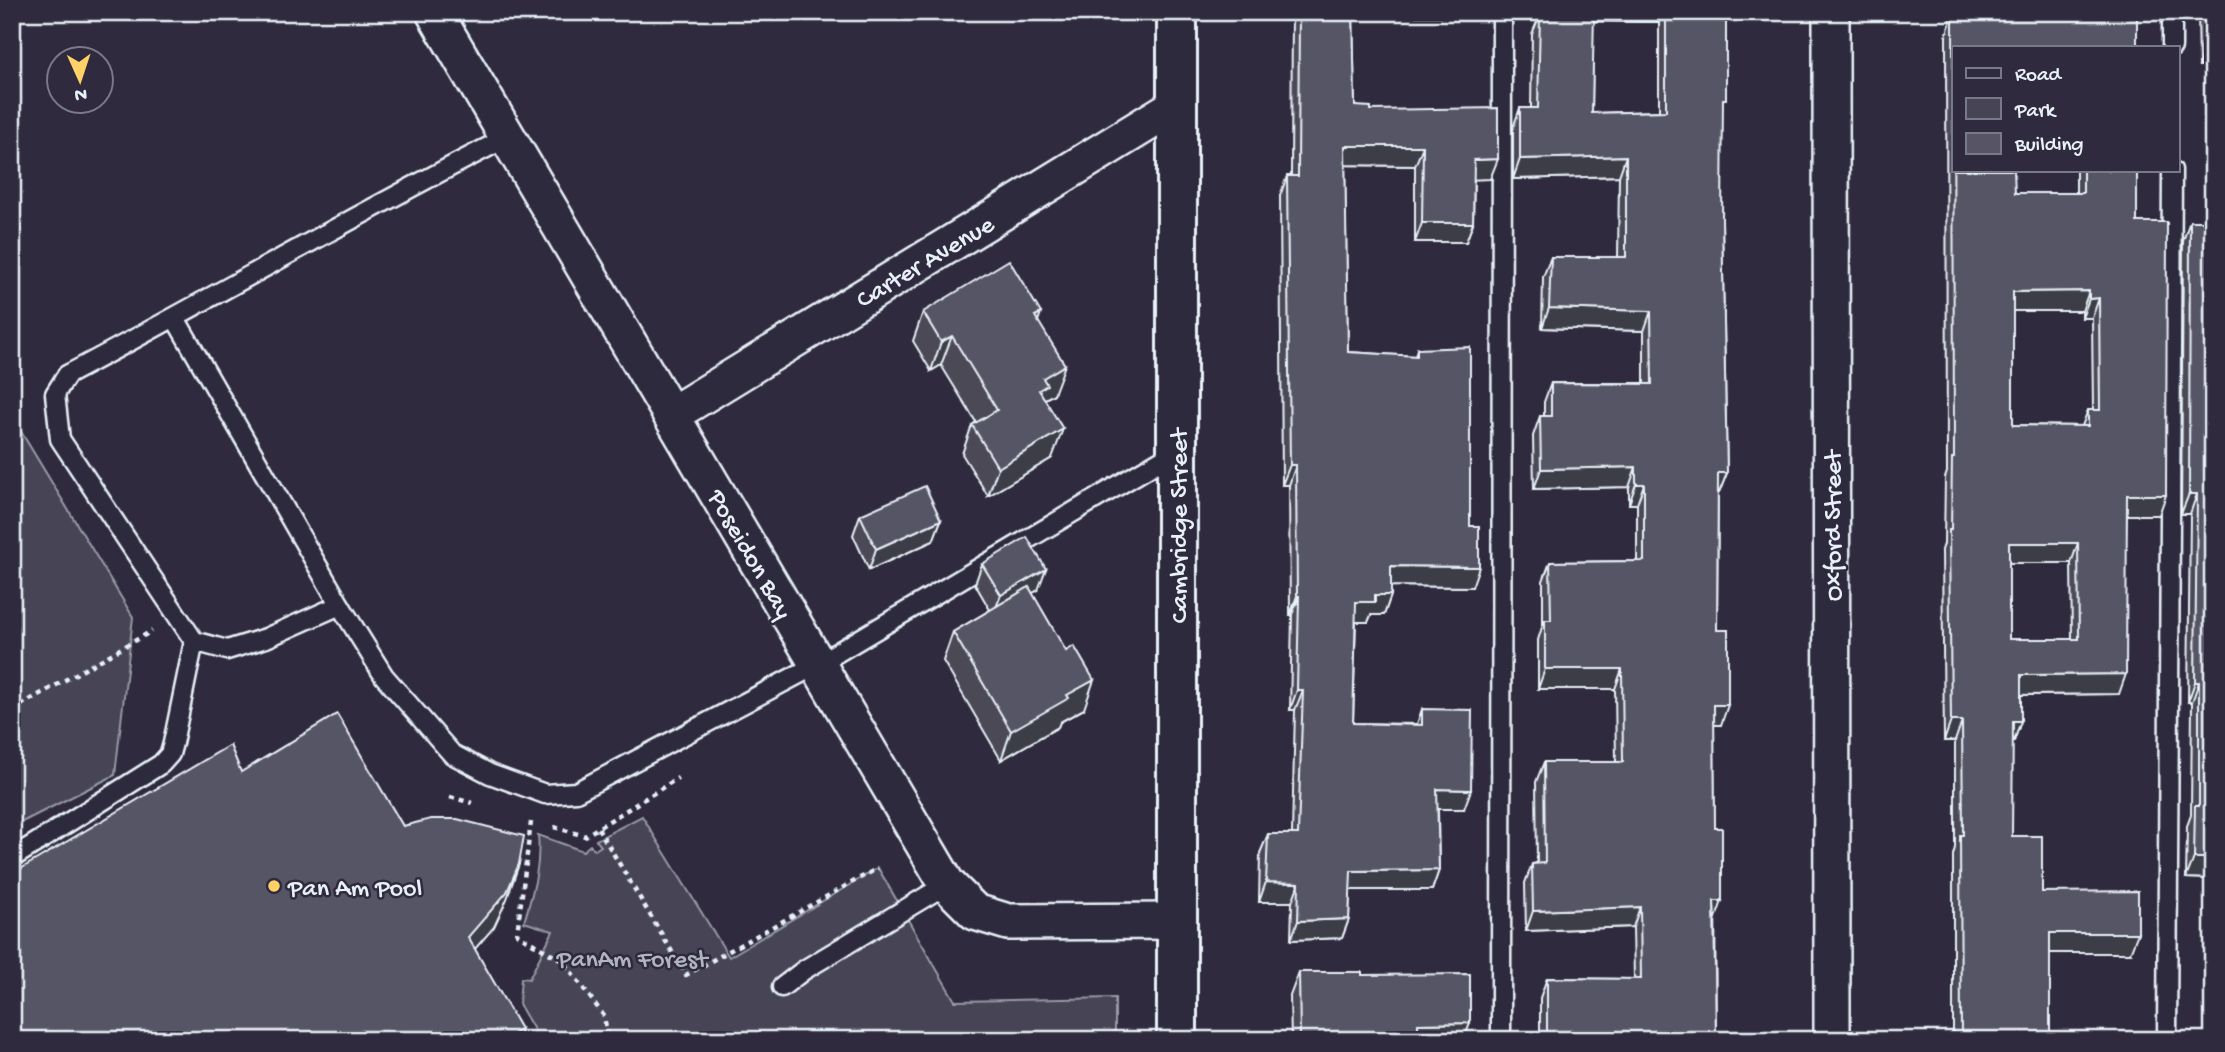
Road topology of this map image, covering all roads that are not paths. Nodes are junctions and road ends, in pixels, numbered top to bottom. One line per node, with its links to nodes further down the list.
1 (434, 12): 8 (street, Poseidon Bay)
2 (1177, 12): 7 (street, Cambridge Street)
3 (1502, 12): 21 (lane)
4 (1831, 12): 22 (street, Oxford Street)
5 (2172, 12): 6 (lane)
6 (2172, 46)
7 (1177, 105): 11 (street, Carter Avenue); 12 (street, Cambridge Street)
8 (508, 137): 10 (lane); 11 (street, Poseidon Bay)
9 (2172, 172): 23 (lane)
10 (175, 318): 13 (lane); 14 (lane)
11 (671, 415): 15 (street, Poseidon Bay)
12 (1177, 450): 15 (lane); 18 (street, Cambridge Street)
13 (340, 605): 14 (lane); 15 (lane)
14 (194, 641): 16 (lane)
15 (818, 664): 17 (street, Poseidon Bay)
16 (12, 858)
17 (947, 884): 18 (street, Poseidon Bay); 19 (lane)
18 (1177, 921): 20 (street, Cambridge Street)
19 (782, 987)
20 (1177, 1040)
21 (1501, 1040)
22 (1832, 1040)
23 (2167, 1040)

